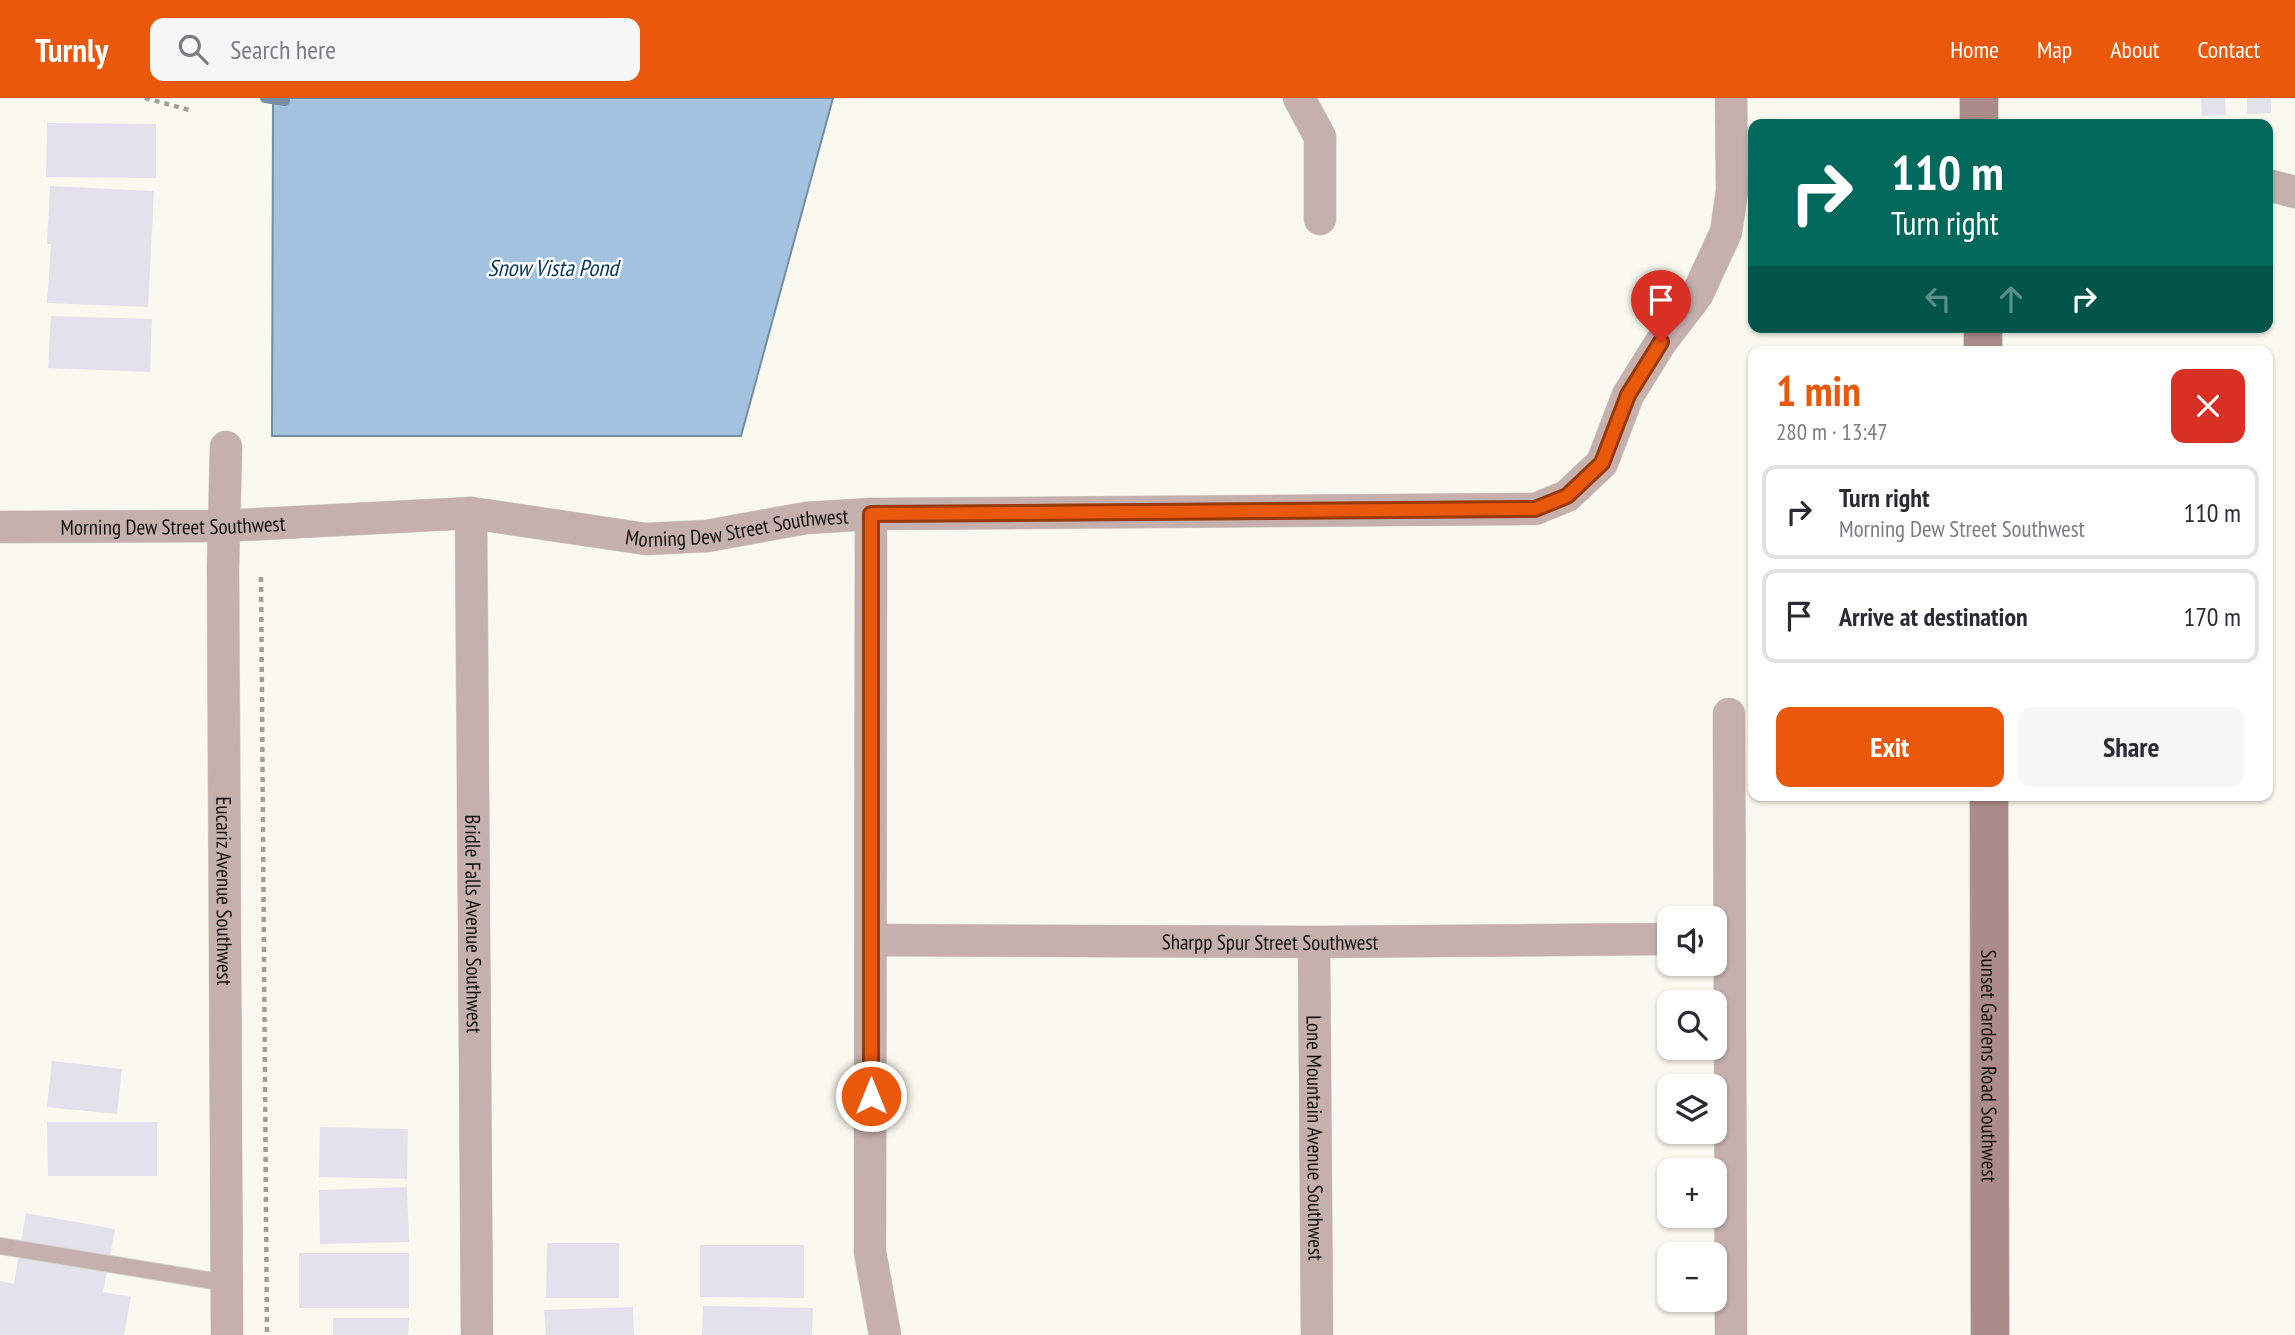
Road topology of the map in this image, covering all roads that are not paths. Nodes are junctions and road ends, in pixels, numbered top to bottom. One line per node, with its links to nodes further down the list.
1 (1299, 98): 8 (street)
2 (1731, 98): 5 (street, Morning Dew Street Southwest)
3 (1979, 98): 4 (street)
4 (1979, 119)
5 (1743, 134): 11 (street, Morning Dew Street Southwest)
6 (2273, 186): 7 (street)
7 (2295, 192)
8 (1320, 219)
9 (226, 447): 12 (street, Eucariz Avenue Southwest)
10 (471, 513): 11 (street, Morning Dew Street Southwest); 12 (street, Morning Dew Street Southwest); 24 (street, Bridle Falls Avenue Southwest)
11 (871, 514): 18 (street)
12 (223, 526): 13 (street, Morning Dew Street Southwest); 22 (street, Eucariz Avenue Southwest)
13 (0, 527)
14 (1729, 713): 16 (street)
15 (1989, 801): 28 (street, Sunset Gardens Road Southwest)
16 (1723, 906)
17 (1657, 939): 19 (street, Sharpp Spur Street Southwest)
18 (872, 940): 19 (street, Sharpp Spur Street Southwest); 25 (street)
19 (1314, 942): 26 (street, Lone Mountain Avenue Southwest)
20 (1723, 976): 27 (street)
21 (0, 1246): 22 (lane)
22 (226, 1283): 23 (street, Eucariz Avenue Southwest)
23 (227, 1335)
24 (477, 1335)
25 (886, 1335)
26 (1317, 1335)
27 (1731, 1335)
28 (1990, 1335)

